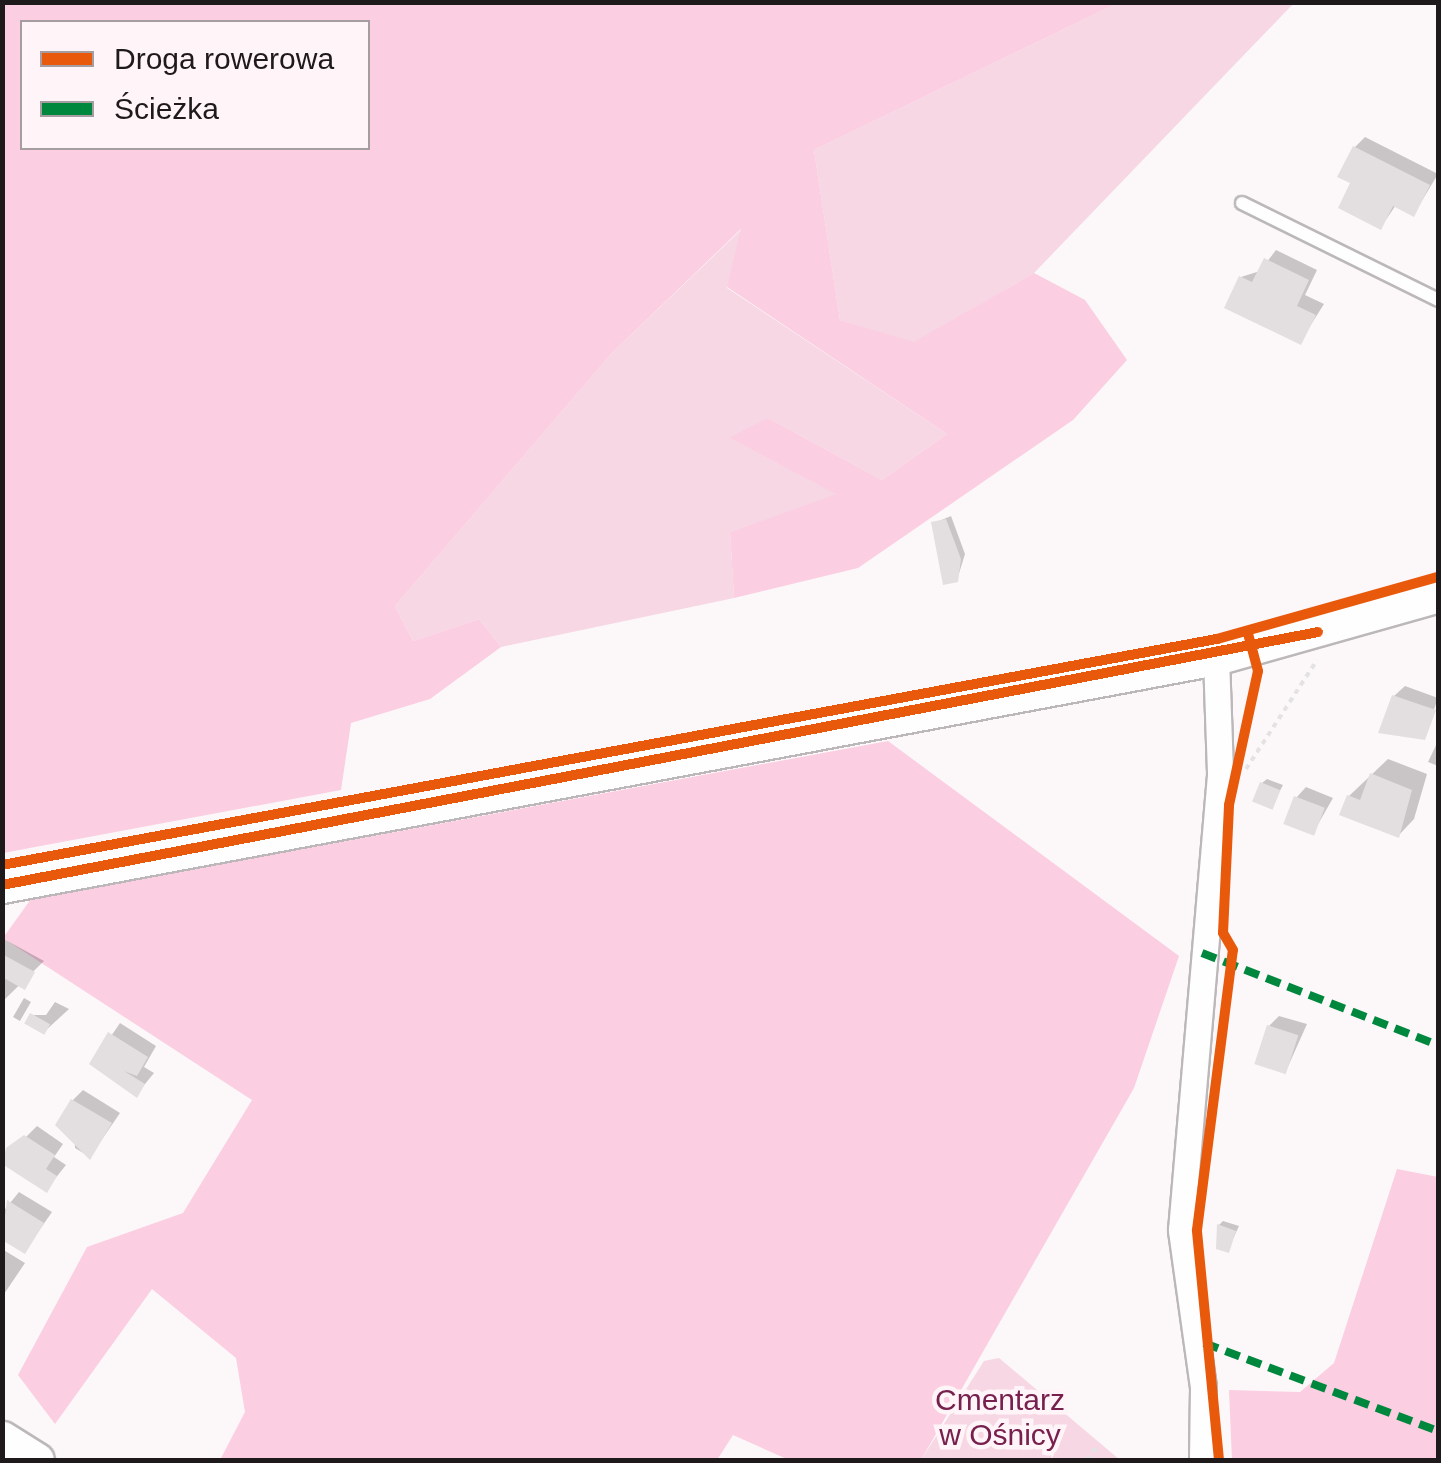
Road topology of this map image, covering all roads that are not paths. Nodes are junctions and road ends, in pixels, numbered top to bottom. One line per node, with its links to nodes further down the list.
1 (1242, 203): 2 (lane)
2 (1438, 300)
3 (1438, 594): 4 (street)
4 (1216, 657): 5 (street); 8 (street)
5 (2, 884)
6 (2, 1439): 7 (street)
7 (36, 1460)
8 (1202, 1460)

